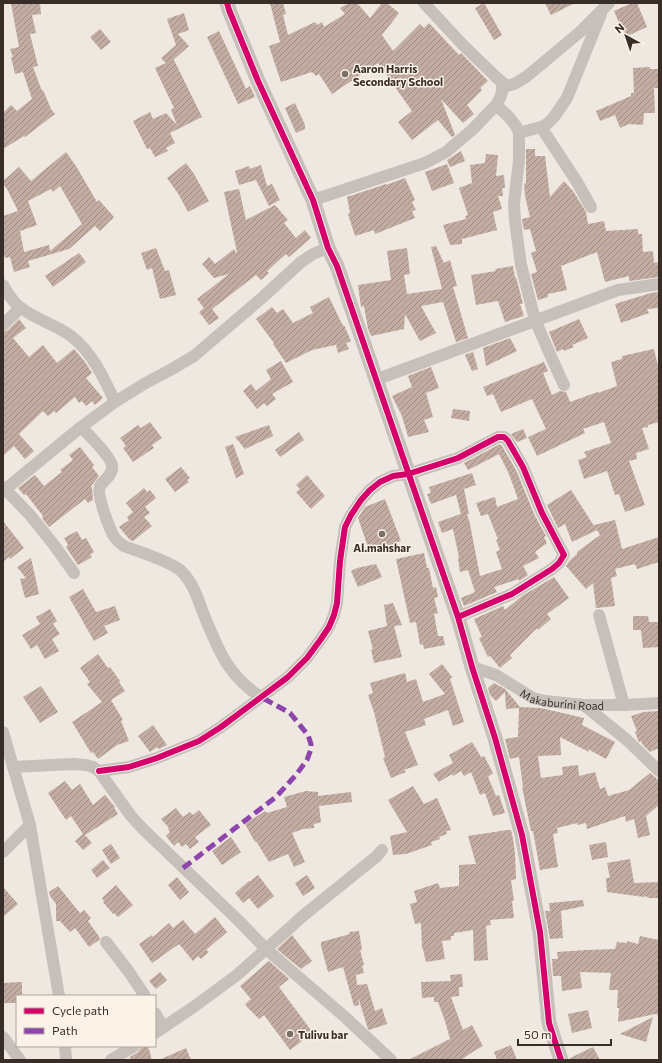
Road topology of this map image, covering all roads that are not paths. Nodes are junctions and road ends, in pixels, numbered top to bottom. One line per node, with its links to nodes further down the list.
1 (227, 3): 8 (street)
2 (424, 3): 4 (street)
3 (604, 5): 4 (street); 6 (street)
4 (502, 83): 5 (street)
5 (496, 104): 7 (street); 8 (street)
6 (541, 127): 7 (street); 9 (street)
7 (519, 133): 14 (street)
8 (313, 200): 10 (street)
9 (591, 207)
10 (328, 248): 16 (street); 18 (street)
11 (659, 284): 14 (street)
12 (3, 285): 13 (street)
13 (20, 308): 15 (street); 18 (street)
14 (535, 320): 16 (street); 17 (street)
15 (3, 325)
16 (376, 380): 20 (street)
17 (564, 386)
18 (115, 402): 19 (street)
19 (81, 427): 21 (street); 26 (street)
20 (408, 474): 24 (street); 24 (street); 26 (street)
21 (4, 489): 22 (street)
22 (74, 573)
23 (599, 615): 29 (street)
24 (458, 617): 25 (street)
25 (472, 667): 28 (street, Makaburini Road); 50 (street)
26 (261, 697): 32 (street)
27 (659, 703): 29 (street, Makaburini Road)
28 (584, 705): 29 (street, Makaburini Road); 33 (street)
29 (624, 705)
30 (3, 732): 31 (street)
31 (13, 767): 32 (street); 34 (street)
32 (99, 771): 38 (street)
33 (659, 771)
34 (30, 824): 36 (street); 39 (street)
35 (382, 850): 38 (street)
36 (3, 852)
37 (106, 942): 40 (street)
38 (266, 949): 42 (street); 49 (street)
39 (59, 995)
40 (144, 995)
41 (156, 1017): 42 (street)
42 (159, 1030)
43 (3, 1037): 47 (street)
44 (65, 1047): 48 (street)
45 (132, 1047): 46 (street)
46 (116, 1058)
47 (20, 1060)
48 (66, 1060)
49 (391, 1060)
50 (561, 1060)

